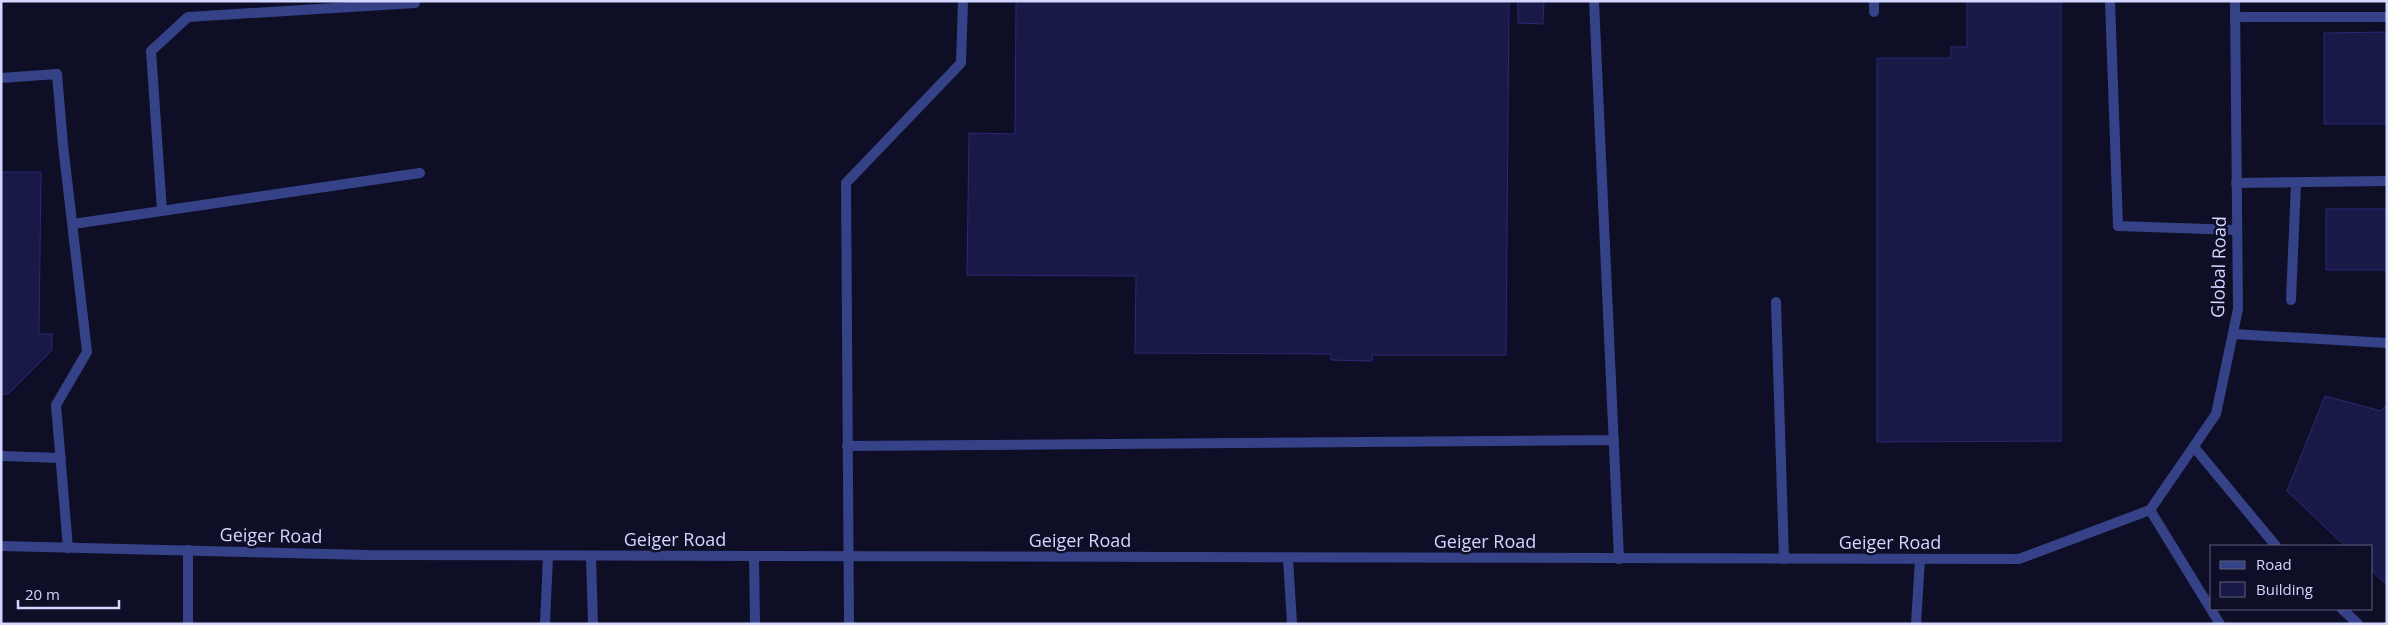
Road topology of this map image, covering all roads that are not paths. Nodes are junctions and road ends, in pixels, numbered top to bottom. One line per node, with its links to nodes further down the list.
1 (963, 1): 21 (street)
2 (1594, 1): 20 (street)
3 (2110, 1): 15 (street)
4 (2235, 1): 6 (street, Global Road)
5 (415, 3): 13 (street)
6 (2235, 17): 7 (street); 11 (street, Global Road)
7 (2387, 17)
8 (1, 78): 14 (street)
9 (420, 173): 13 (street)
10 (2387, 181): 12 (street)
11 (2236, 183): 12 (street); 15 (street, Global Road)
12 (2296, 183): 16 (street)
13 (162, 211): 14 (street)
14 (73, 224): 24 (street)
15 (2237, 230): 18 (street, Global Road)
16 (2291, 300)
17 (1776, 302): 36 (street)
18 (2233, 334): 19 (street); 22 (street, Global Road)
19 (2387, 343)
20 (1614, 440): 21 (street); 35 (street)
21 (847, 446): 33 (street)
22 (2194, 447): 25 (street, Global Road); 26 (street)
23 (1, 456): 24 (street)
24 (61, 458): 28 (street)
25 (2150, 510): 37 (street, Geiger Road); 38 (street)
26 (2275, 545)
27 (1, 546): 28 (street, Geiger Road)
28 (68, 548): 29 (street, Geiger Road)
29 (188, 550): 30 (street, Geiger Road); 41 (street)
30 (548, 556): 31 (street, Geiger Road); 42 (street)
31 (591, 556): 32 (street, Geiger Road); 43 (street)
32 (754, 556): 33 (street, Geiger Road); 44 (street)
33 (847, 556): 34 (street, Geiger Road); 45 (street)
34 (1288, 558): 35 (street, Geiger Road); 46 (street)
35 (1620, 559): 36 (street, Geiger Road)
36 (1784, 559): 37 (street, Geiger Road)
37 (1920, 559): 47 (street)
38 (2210, 608)
39 (2211, 610): 48 (street)
40 (2343, 610): 49 (street)
41 (188, 624)
42 (545, 624)
43 (593, 624)
44 (755, 624)
45 (849, 624)
46 (1292, 624)
47 (1916, 624)
48 (2220, 624)
49 (2358, 624)

